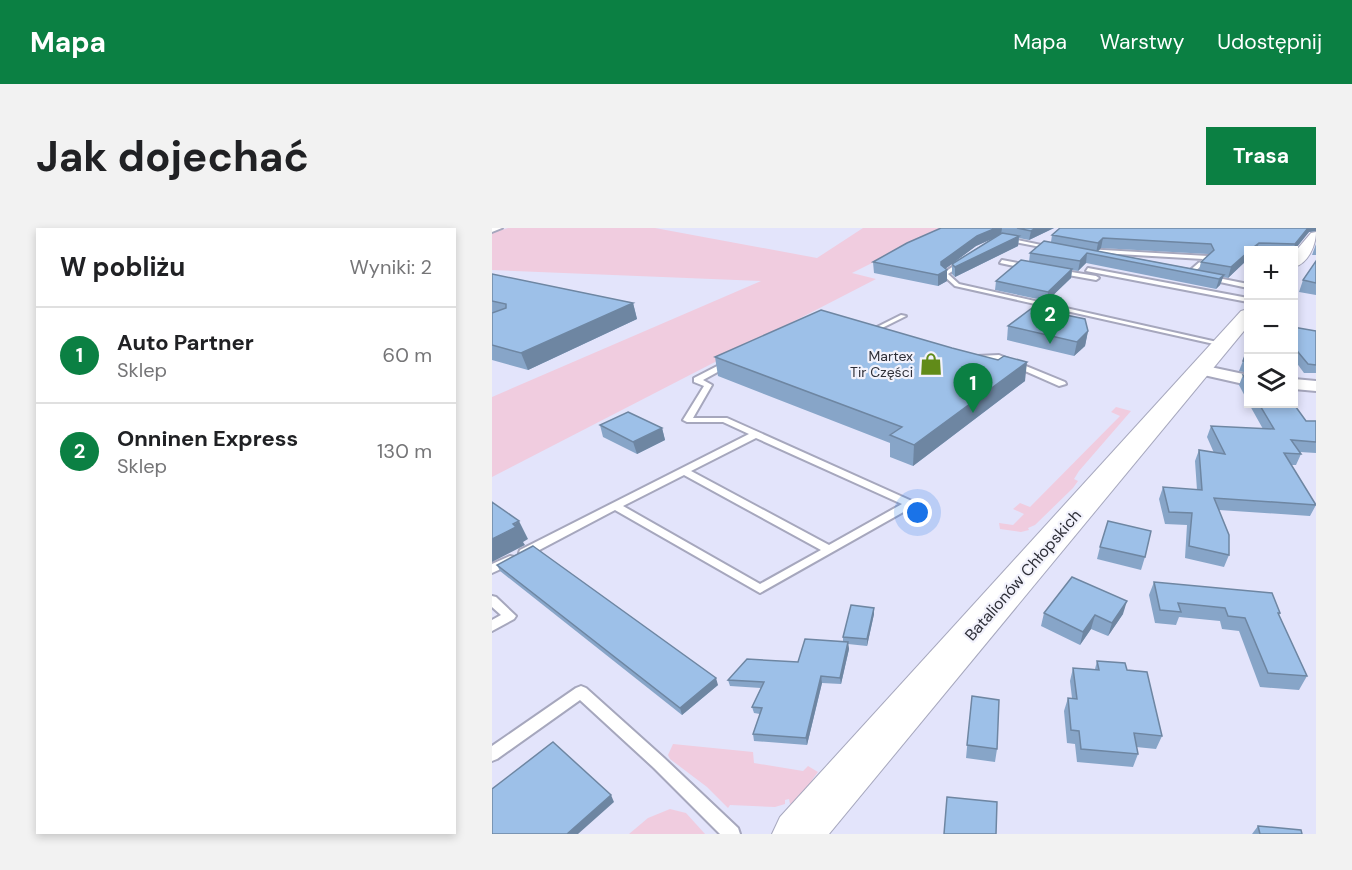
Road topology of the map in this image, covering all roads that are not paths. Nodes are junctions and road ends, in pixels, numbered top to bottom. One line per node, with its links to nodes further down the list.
1 (497, 228): 2 (street)
2 (492, 229)
3 (1316, 236): 6 (street)
4 (1001, 238): 5 (lane)
5 (1056, 249)
6 (1298, 256)
7 (968, 259): 23 (lane)
8 (1111, 259): 14 (lane)
9 (1002, 262): 10 (lane)
10 (1035, 268)
11 (1088, 270): 15 (lane)
12 (1055, 271): 15 (lane)
13 (1178, 272): 14 (lane)
14 (1189, 274): 16 (lane)
15 (1122, 276): 17 (lane)
16 (1244, 285)
17 (1244, 299)
18 (903, 316): 21 (lane)
19 (1244, 320): 23 (street, Batalionów Chłopskich)
20 (862, 328): 21 (lane)
21 (872, 331): 22 (lane)
22 (883, 335)
23 (1223, 344): 26 (street, Batalionów Chłopskich)
24 (741, 357): 31 (lane)
25 (966, 359): 28 (lane)
26 (1201, 370): 27 (street); 40 (street, Batalionów Chłopskich)
27 (1244, 379)
28 (1062, 384)
29 (1298, 384): 30 (street)
30 (1316, 386)
31 (756, 434): 32 (lane); 34 (lane)
32 (684, 471): 33 (lane); 34 (lane)
33 (615, 506): 34 (lane); 35 (lane)
34 (829, 550)
35 (492, 569)
36 (492, 600): 37 (lane)
37 (492, 626)
38 (492, 754): 39 (lane)
39 (732, 834)
40 (797, 834)

